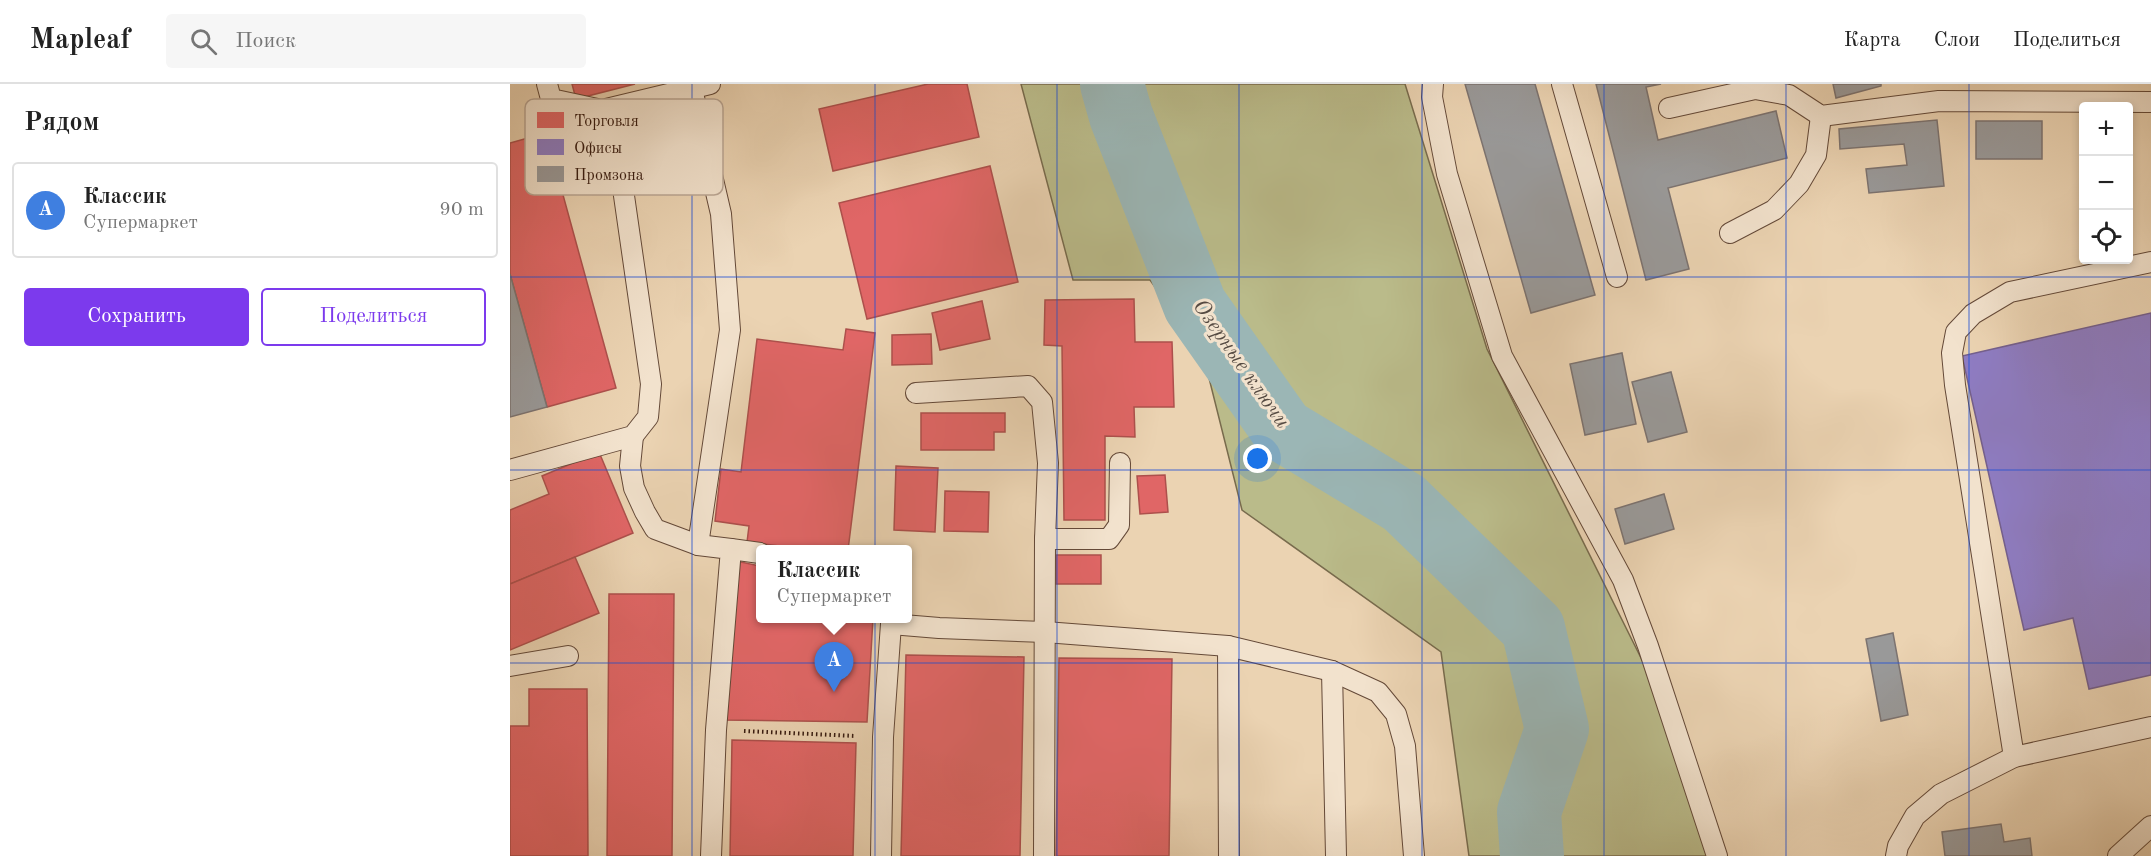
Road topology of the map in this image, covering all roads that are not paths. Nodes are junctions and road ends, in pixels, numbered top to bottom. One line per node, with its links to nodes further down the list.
1 (547, 84): 5 (lane)
2 (1433, 84): 39 (lane)
3 (1562, 84): 14 (lane)
4 (701, 86): 6 (lane)
5 (551, 99)
6 (647, 99)
7 (2151, 102): 9 (lane)
8 (1669, 108): 9 (lane)
9 (1821, 116): 12 (lane)
10 (624, 195): 16 (lane)
11 (718, 195): 20 (lane)
12 (1730, 233)
13 (2151, 262): 31 (lane)
14 (1617, 277)
15 (916, 393): 19 (lane)
16 (633, 436): 18 (lane); 20 (lane)
17 (1120, 464): 19 (lane)
18 (510, 470)
19 (1045, 539): 25 (lane)
20 (698, 545): 21 (lane)
21 (730, 549): 22 (lane); 33 (lane)
22 (756, 552)
23 (891, 623): 34 (lane)
24 (905, 623): 25 (lane)
25 (1045, 632): 26 (lane); 35 (lane)
26 (1228, 646): 29 (lane); 36 (lane)
27 (568, 656): 28 (lane)
28 (510, 666)
29 (1332, 671): 37 (lane); 38 (lane)
30 (2151, 727): 31 (lane)
31 (2014, 757): 40 (lane)
32 (2151, 826): 41 (lane)
33 (711, 856)
34 (881, 856)
35 (1044, 856)
36 (1229, 856)
37 (1336, 856)
38 (1414, 856)
39 (1718, 856)
40 (1896, 856)
41 (2118, 856)

